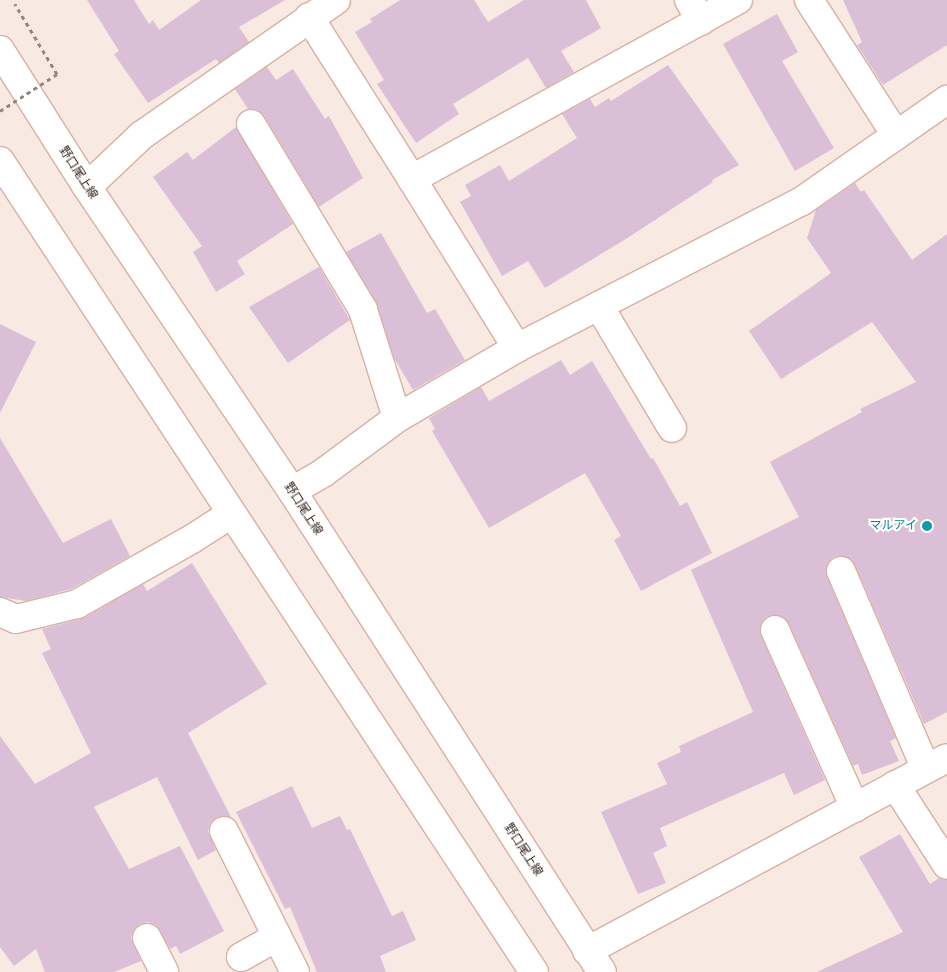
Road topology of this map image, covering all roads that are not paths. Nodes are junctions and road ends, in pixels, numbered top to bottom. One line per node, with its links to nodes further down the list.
1 (336, 0): 5 (street)
2 (738, 0): 4 (street)
3 (809, 0): 9 (street)
4 (695, 10): 11 (street)
5 (309, 18): 11 (street); 12 (street)
6 (0, 50): 12 (street, 野口尾上線)
7 (947, 100): 9 (street)
8 (251, 124): 15 (street)
9 (896, 135): 13 (street)
10 (0, 161): 18 (street)
11 (412, 178): 14 (street)
12 (86, 187): 17 (street, 野口尾上線)
13 (599, 306): 14 (street); 16 (street)
14 (517, 348): 15 (street)
15 (397, 418): 17 (street)
16 (672, 428)
17 (292, 491): 30 (street, 野口尾上線)
18 (231, 514): 20 (street); 33 (street)
19 (841, 571): 22 (street)
20 (0, 612)
21 (775, 630): 24 (street)
22 (936, 764): 23 (street)
23 (895, 785): 24 (street); 26 (street)
24 (855, 808): 30 (street)
25 (224, 831): 27 (street)
26 (947, 865)
27 (278, 937): 29 (street); 32 (street)
28 (147, 938): 31 (street)
29 (241, 957)
30 (595, 961)
31 (164, 972)
32 (296, 972)
33 (534, 972)

